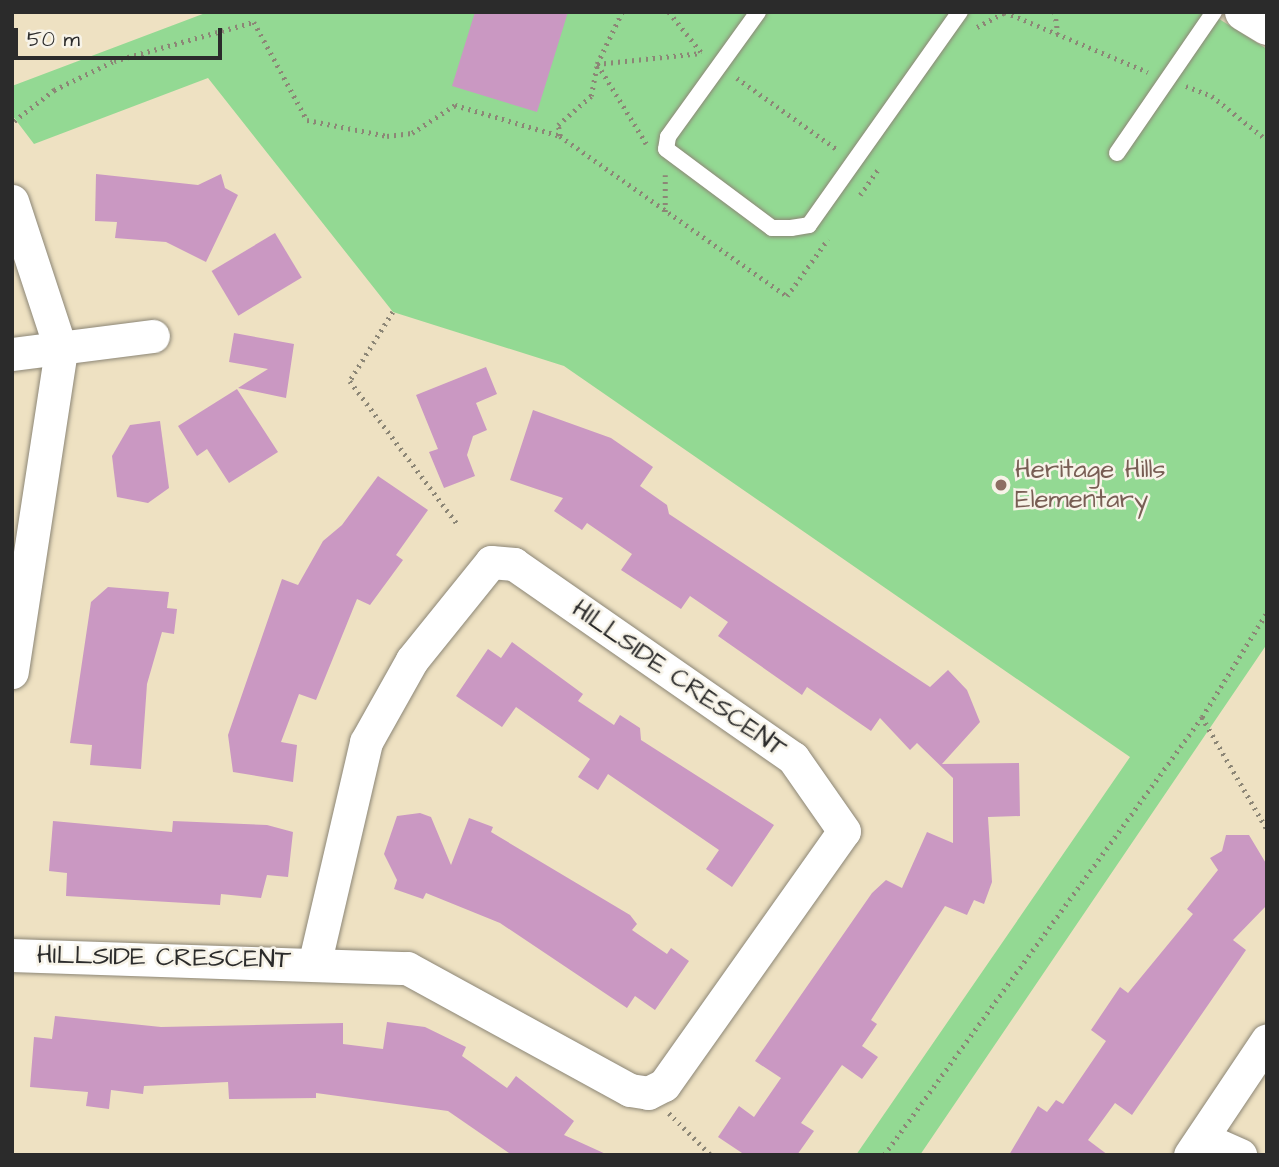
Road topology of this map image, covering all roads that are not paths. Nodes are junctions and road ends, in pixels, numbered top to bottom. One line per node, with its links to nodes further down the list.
1 (758, 12): 2 (lane)
2 (960, 12)
3 (1214, 12): 6 (lane)
4 (1244, 12): 5 (street)
5 (1267, 26)
6 (1117, 153)
7 (12, 201): 9 (street)
8 (153, 337): 9 (street)
9 (61, 351): 10 (street); 11 (street)
10 (12, 354)
11 (12, 672)
12 (12, 955): 13 (street, HILLSIDE CRESCENT)
13 (315, 961): 13 (street, HILLSIDE CRESCENT)
14 (1267, 1040): 15 (street)
15 (1196, 1146): 16 (street)
16 (1240, 1155)

